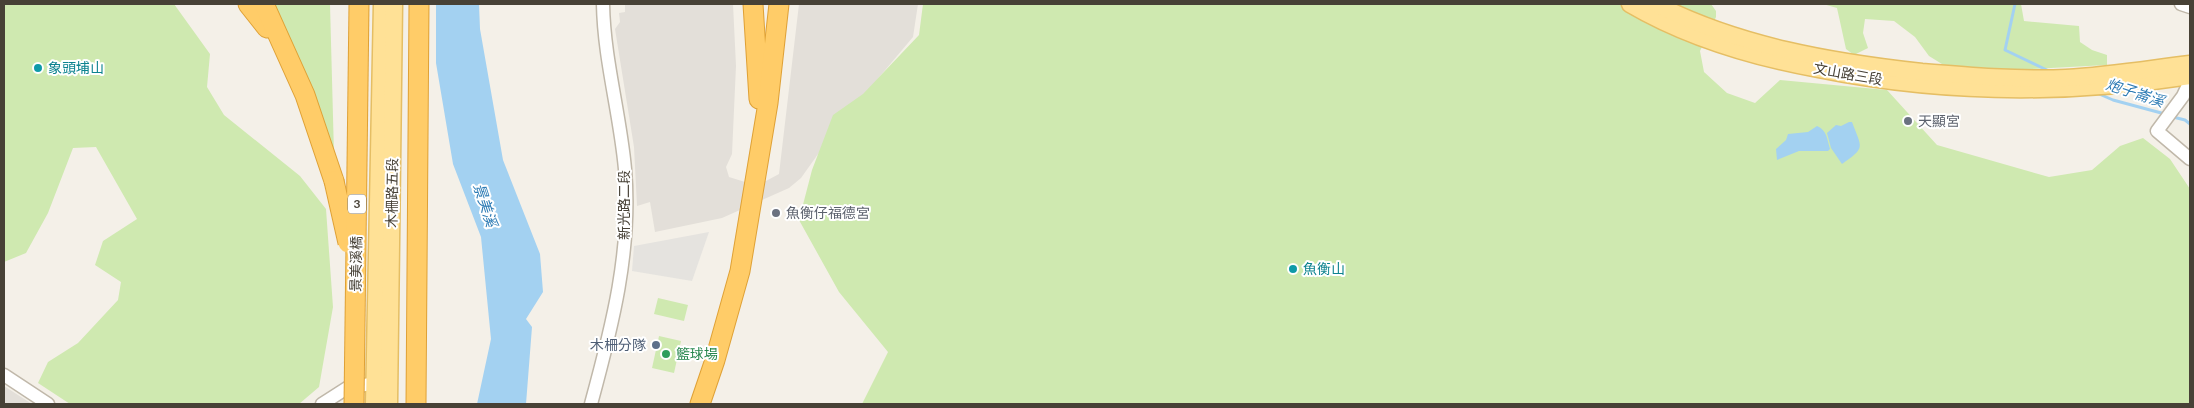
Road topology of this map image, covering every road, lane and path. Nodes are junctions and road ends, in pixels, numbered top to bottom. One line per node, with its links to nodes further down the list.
1 (248, 4): 19 (highway)
2 (264, 4): 19 (highway)
3 (359, 4): 26 (highway, 景美溪橋 / 3, bridge)
4 (382, 4): 23 (main road, 木柵路五段)
5 (394, 4): 23 (main road, 木柵路五段)
6 (419, 4): 29 (highway)
7 (603, 4): 30 (street, 新光路二段)
8 (754, 4): 21 (highway)
9 (779, 4): 21 (highway)
10 (1630, 4): 14 (main road, 文山路三段)
11 (1656, 4): 14 (main road, 文山路三段)
12 (2181, 4): 13 (street)
13 (2190, 7)
14 (1738, 44): 18 (main road, 文山路三段)
15 (2190, 64): 18 (main road)
16 (2190, 76): 18 (main road)
17 (2190, 81): 20 (street)
18 (2072, 83)
19 (305, 95): 26 (highway, bridge)
20 (2190, 160)
21 (756, 165): 31 (highway)
22 (4, 375): 24 (street)
23 (382, 382): 25 (street); 27 (main road, 木柵路五段); 28 (main road, 木柵路五段)
24 (48, 404)
25 (322, 404)
26 (354, 404)
27 (374, 404)
28 (390, 404)
29 (416, 404)
30 (591, 404)
31 (700, 404)

